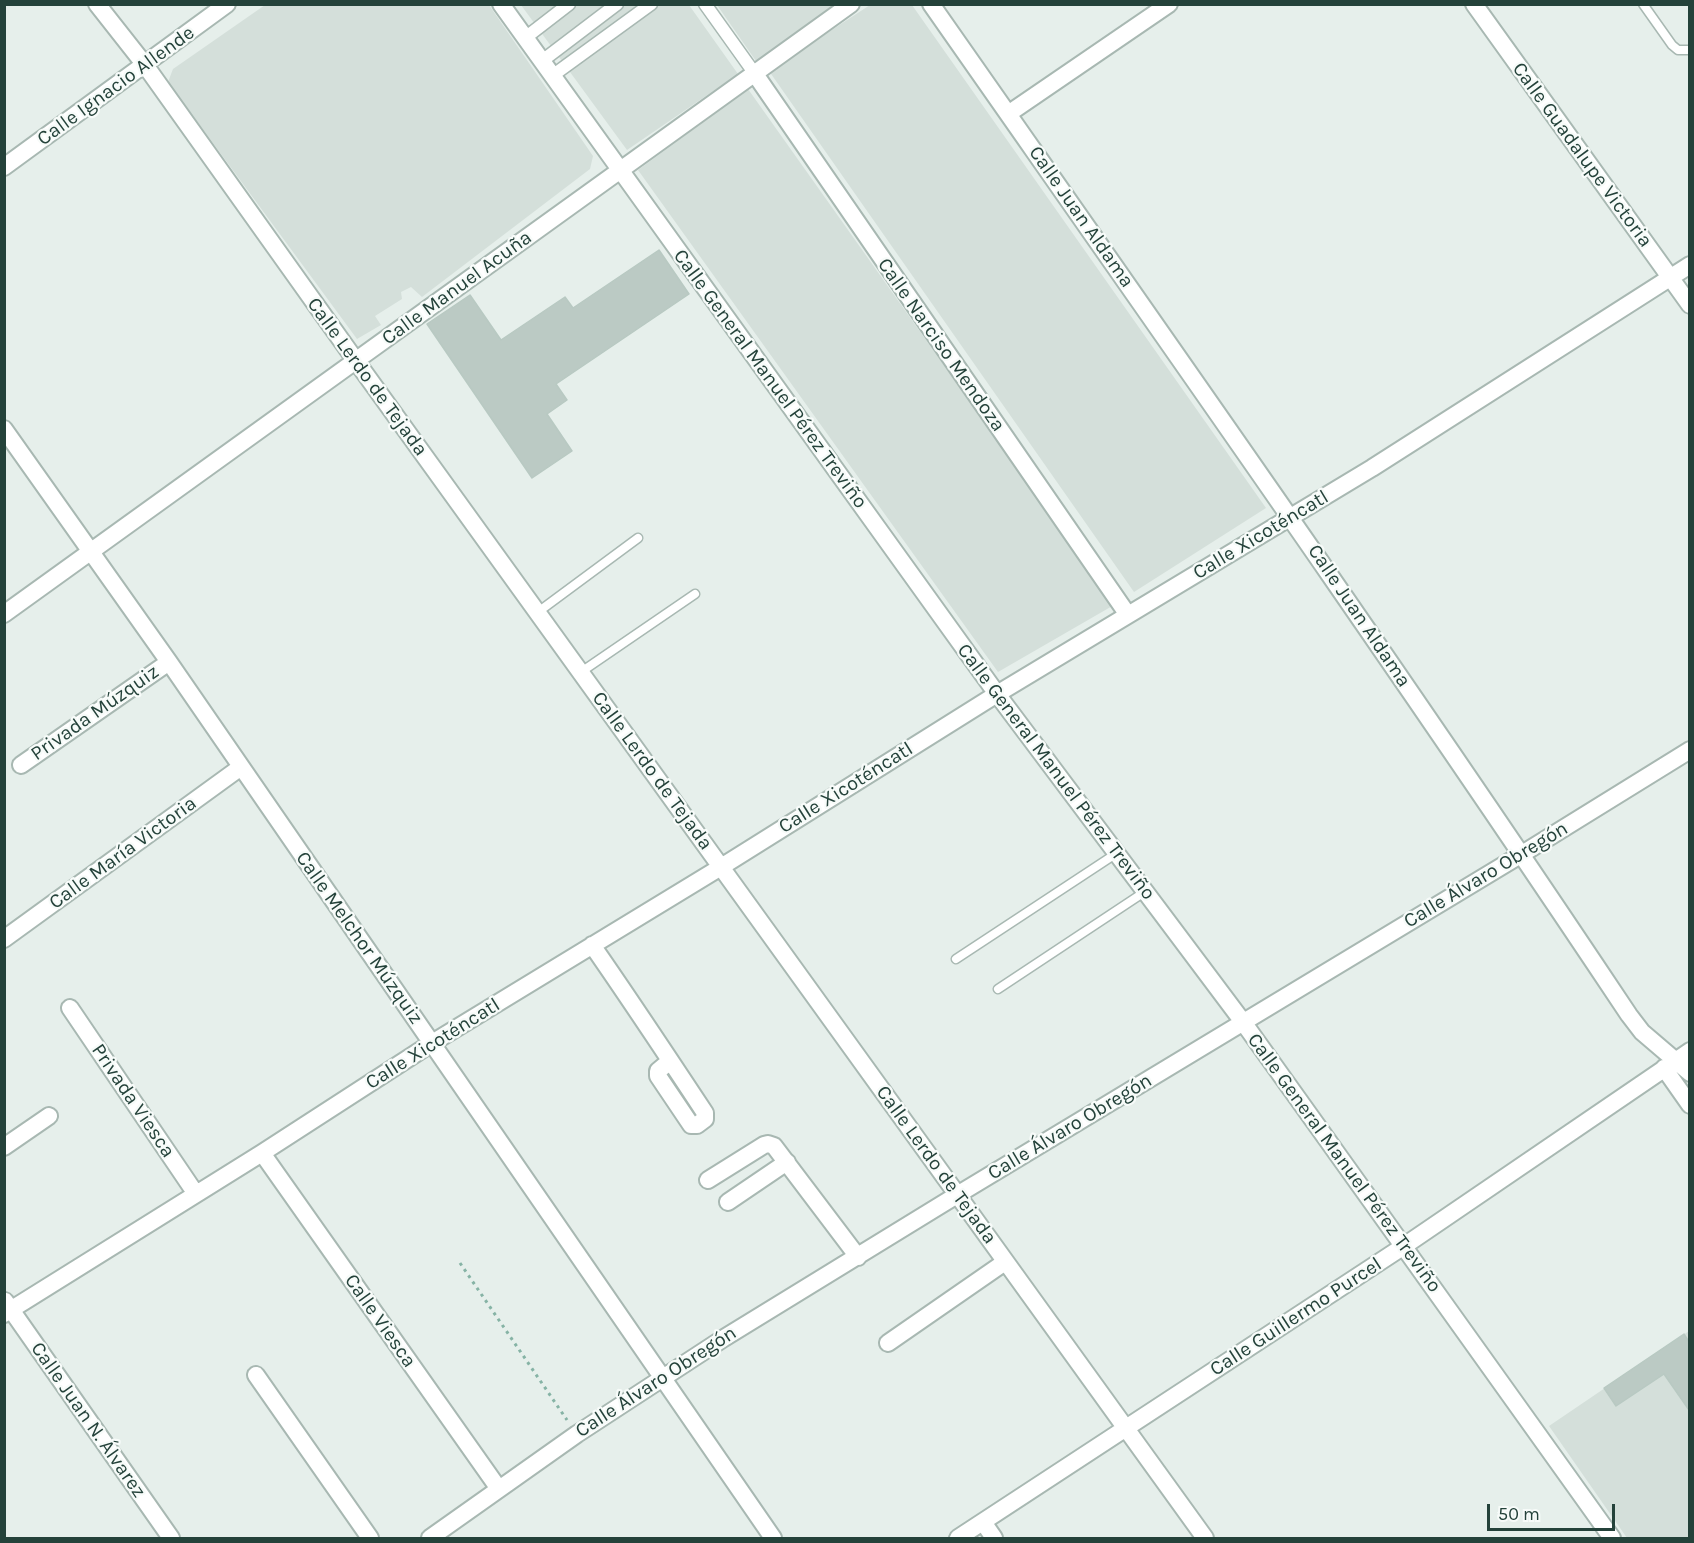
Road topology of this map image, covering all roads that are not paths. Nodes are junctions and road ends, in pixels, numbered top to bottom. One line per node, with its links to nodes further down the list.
1 (97, 4): 16 (street, Calle Lerdo de Tejada)
2 (227, 4): 16 (street, Calle Ignacio Allende)
3 (501, 4): 13 (street, Calle General Manuel Pérez Treviño)
4 (569, 4): 13 (street)
5 (651, 4): 18 (street)
6 (705, 4): 17 (street)
7 (851, 4): 17 (street, Calle Manuel Acuña)
8 (932, 4): 19 (street, Calle Juan Aldama)
9 (1169, 4): 19 (street)
10 (1474, 4): 23 (street, Calle Guadalupe Victoria)
11 (1643, 4): 14 (lane)
12 (613, 6): 15 (street)
13 (525, 38): 15 (street, Calle General Manuel Pérez Treviño)
14 (1689, 50)
15 (542, 61): 18 (street, Calle General Manuel Pérez Treviño)
16 (144, 65): 20 (street, Calle Ignacio Allende); 25 (street, Calle Lerdo de Tejada)
17 (755, 74): 21 (street, Calle Manuel Acuña); 33 (street, Calle Narciso Mendoza)
18 (552, 76): 21 (street, Calle General Manuel Pérez Treviño)
19 (1008, 114): 27 (street, Calle Juan Aldama)
20 (4, 167)
21 (621, 170): 25 (street, Calle Manuel Acuña); 36 (street, Calle General Manuel Pérez Treviño)
22 (1689, 265): 23 (street, Calle Xicoténcatl)
23 (1670, 278): 24 (street, Calle Guadalupe Victoria); 27 (street, Calle Xicoténcatl)
24 (1689, 305)
25 (356, 361): 29 (street, Calle Manuel Acuña); 31 (street, Calle Lerdo de Tejada)
26 (4, 429): 29 (street, Calle Melchor Múzquiz)
27 (1290, 517): 33 (street, Calle Xicoténcatl); 41 (street, Calle Juan Aldama)
28 (638, 538): 31 (lane)
29 (91, 550): 32 (street, Calle Manuel Acuña); 34 (street, Calle Melchor Múzquiz)
30 (695, 594): 35 (lane)
31 (538, 612): 35 (street, Calle Lerdo de Tejada)
32 (4, 614)
33 (1128, 615): 36 (street, Calle Xicoténcatl)
34 (169, 662): 38 (street, Privada Múzquiz); 39 (street, Calle Melchor Múzquiz)
35 (581, 672): 42 (street, Calle Lerdo de Tejada)
36 (996, 694): 40 (street, Calle General Manuel Pérez Treviño); 42 (street, Calle Xicoténcatl)
37 (1689, 750): 41 (street, Calle Álvaro Obregón)
38 (21, 765)
39 (241, 767): 44 (street, Calle María Victoria); 50 (street, Calle Melchor Múzquiz)
40 (1117, 853): 43 (street, Calle General Manuel Pérez Treviño); 46 (lane)
41 (1522, 854): 49 (street, Calle Álvaro Obregón); 51 (street, Calle Juan Aldama)
42 (720, 867): 45 (street, Calle Xicoténcatl); 62 (street, Calle Lerdo de Tejada)
43 (1146, 891): 47 (lane); 49 (street, Calle General Manuel Pérez Treviño)
44 (4, 939)
45 (592, 945): 50 (street, Calle Xicoténcatl); 52 (street)
46 (956, 959)
47 (998, 989)
48 (70, 1008): 61 (street, Privada Viesca)
49 (1243, 1022): 62 (street, Calle Álvaro Obregón); 64 (street, Calle General Manuel Pérez Treviño)
50 (432, 1043): 58 (street, Calle Xicoténcatl); 70 (street, Calle Melchor Múzquiz)
51 (1676, 1060): 53 (street, Calle Juan Aldama); 54 (street, Calle Juan Aldama); 64 (street, Calle Guillermo Purcel)
52 (670, 1061)
53 (1689, 1073)
54 (1684, 1086): 55 (street, Calle Juan Aldama)
55 (1689, 1105)
56 (49, 1116): 57 (street)
57 (4, 1147)
58 (262, 1153): 61 (street, Calle Xicoténcatl); 72 (street, Calle Viesca)
59 (787, 1162): 60 (street); 63 (street); 65 (street)
60 (708, 1180)
61 (196, 1194): 67 (street, Calle Xicoténcatl)
62 (957, 1195): 65 (street, Calle Álvaro Obregón); 66 (street, Calle Lerdo de Tejada)
63 (728, 1202)
64 (1404, 1246): 71 (street, Calle Guillermo Purcel); 74 (street, Calle General Manuel Pérez Treviño)
65 (858, 1257): 70 (street, Calle Álvaro Obregón)
66 (1005, 1262): 68 (street); 71 (street, Calle Lerdo de Tejada)
67 (7, 1308): 75 (street, Calle Juan N. Álvarez)
68 (888, 1342)
69 (256, 1375): 76 (street)
70 (663, 1377): 72 (street, Calle Álvaro Obregón); 78 (street, Calle Melchor Múzquiz)
71 (1126, 1430): 73 (street, Calle Guillermo Purcel); 81 (street, Calle Lerdo de Tejada)
72 (499, 1489): 77 (street, Calle Álvaro Obregón)
73 (983, 1522): 79 (street, Calle Guillermo Purcel); 80 (street)
74 (1604, 1536)
75 (171, 1539)
76 (370, 1539)
77 (430, 1539)
78 (773, 1539)
79 (958, 1539)
80 (994, 1539)
81 (1204, 1539)

